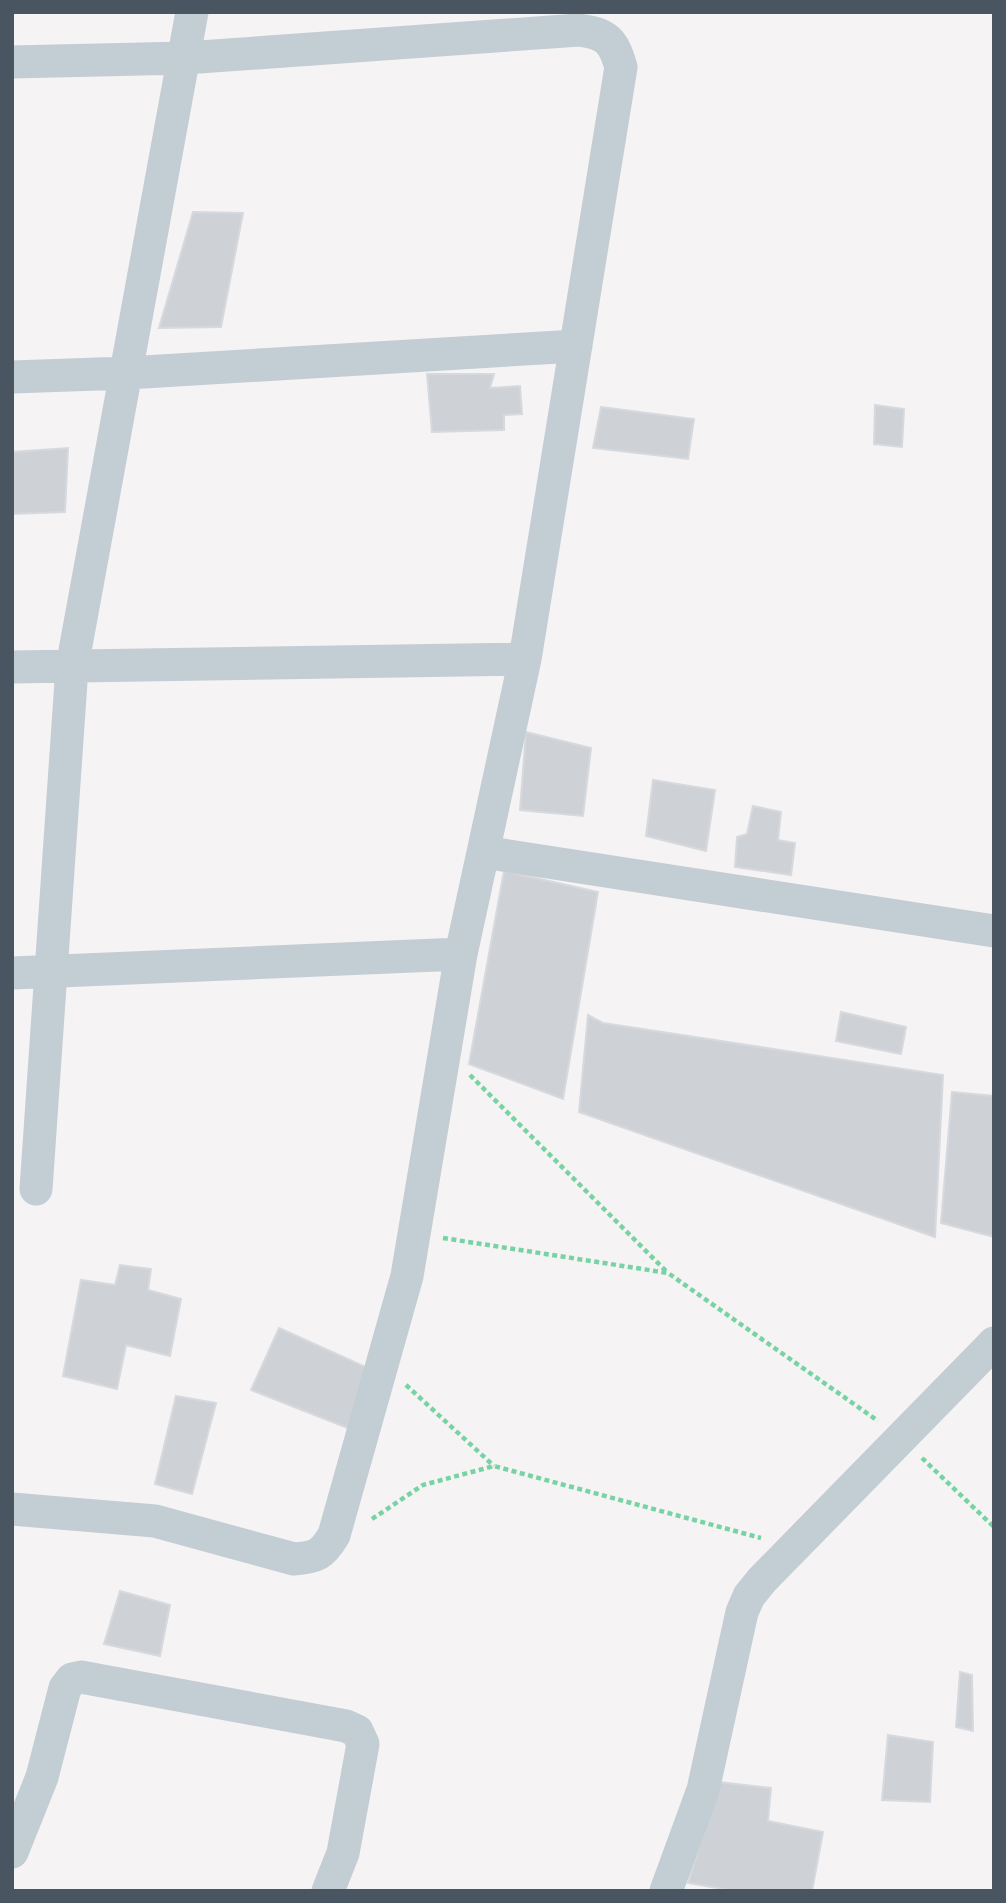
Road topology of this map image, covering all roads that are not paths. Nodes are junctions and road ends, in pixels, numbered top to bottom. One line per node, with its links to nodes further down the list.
1 (192, 12): 2 (street)
2 (185, 58): 3 (street); 4 (street); 5 (street)
3 (12, 62)
4 (576, 346): 5 (street); 7 (street)
5 (127, 373): 6 (street); 9 (street)
6 (12, 377)
7 (524, 659): 9 (street); 10 (street)
8 (12, 667): 9 (street)
9 (72, 667): 13 (street)
10 (483, 852): 11 (street); 12 (street)
11 (994, 931)
12 (461, 954): 13 (street); 17 (street)
13 (50, 972): 14 (street); 15 (street)
14 (12, 973)
15 (36, 1189)
16 (994, 1343): 20 (street)
17 (12, 1510)
18 (12, 1852): 19 (street)
19 (328, 1891)
20 (666, 1891)

